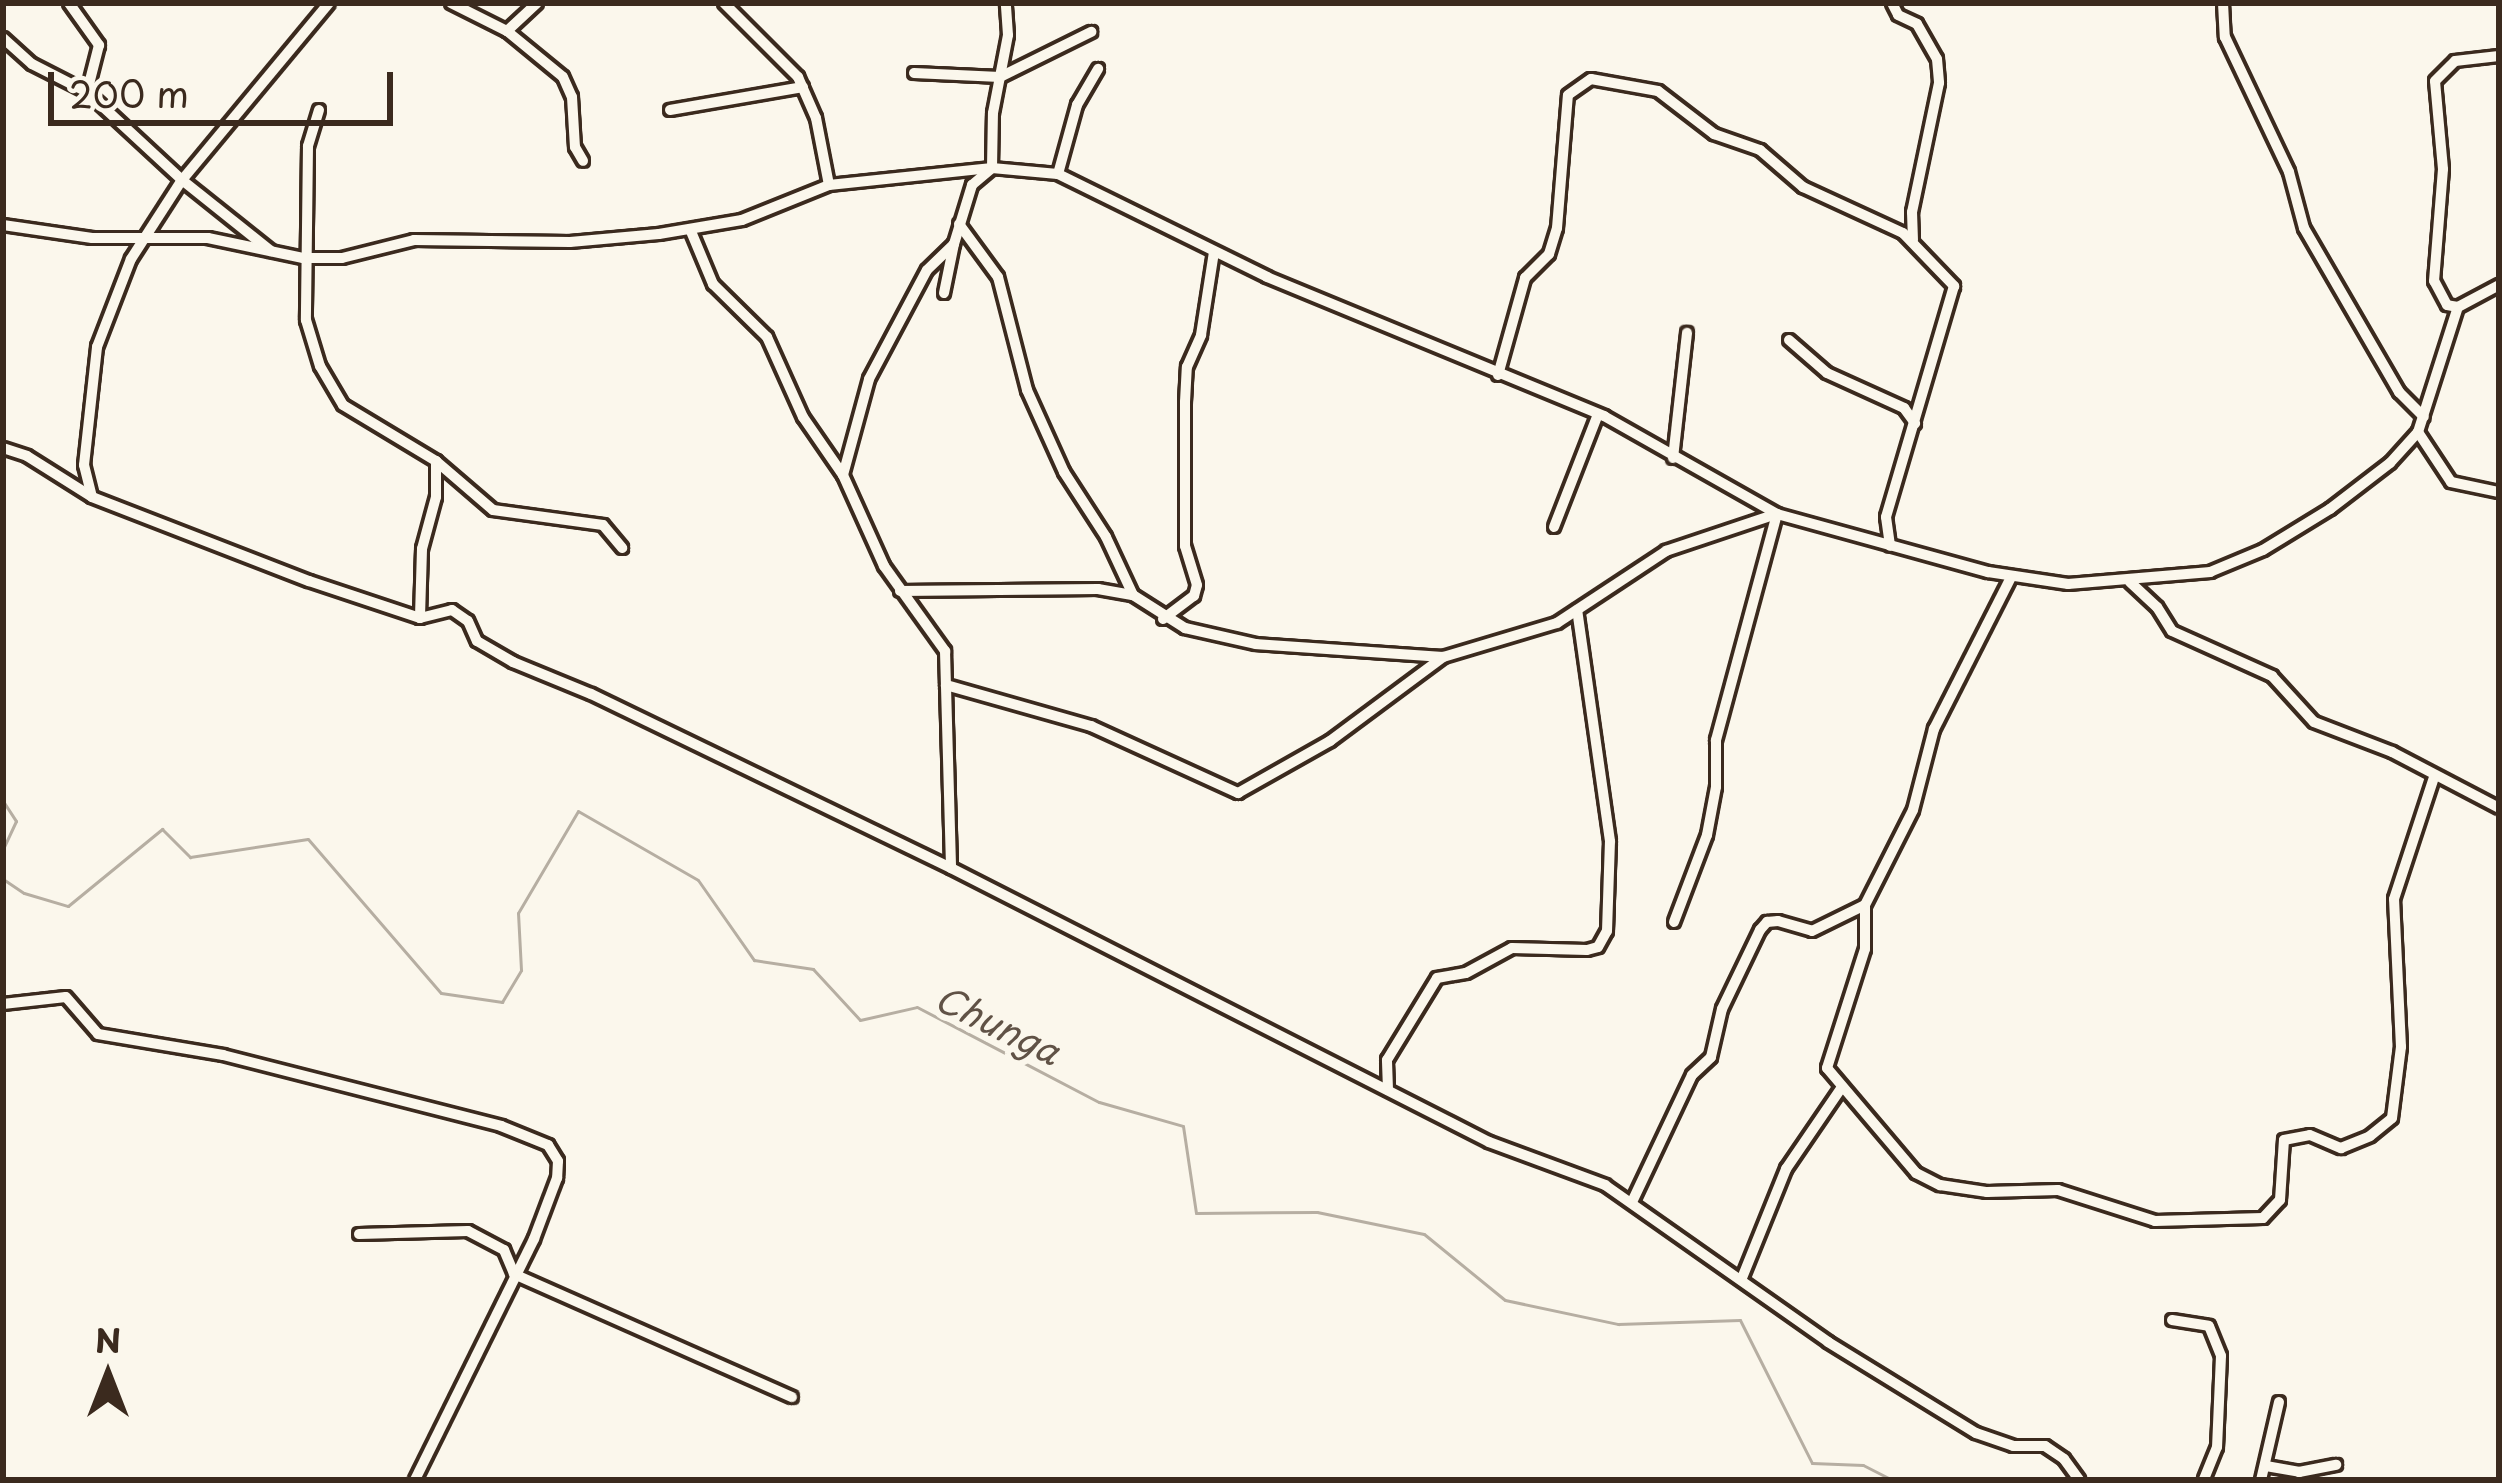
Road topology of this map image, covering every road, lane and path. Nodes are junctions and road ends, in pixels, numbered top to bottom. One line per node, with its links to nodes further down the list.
1 (69, 3): 19 (street)
2 (314, 3): 10 (street)
3 (329, 3): 10 (street)
4 (451, 3): 11 (street)
5 (537, 3): 11 (street)
6 (724, 3): 18 (street)
7 (1006, 3): 17 (street)
8 (1892, 3): 31 (street)
9 (2223, 3): 43 (street)
10 (317, 18): 25 (street)
11 (507, 31): 22 (street)
12 (1091, 32): 17 (street)
13 (3, 38): 19 (street)
14 (2499, 56): 38 (street)
15 (1098, 69): 24 (street)
16 (914, 73): 17 (street)
17 (1000, 77): 23 (street)
18 (803, 87): 21 (street); 26 (street)
19 (88, 92): 25 (street)
20 (320, 110): 35 (street)
21 (670, 110)
22 (583, 161)
23 (992, 168): 24 (street); 26 (street); 27 (street)
24 (1058, 174): 34 (street)
25 (182, 180): 30 (street); 33 (street)
26 (829, 185): 29 (street)
27 (958, 221): 32 (street); 59 (street)
28 (3, 225): 30 (street)
29 (690, 229): 35 (street); 49 (street)
30 (143, 241): 33 (street); 51 (street)
31 (1913, 241): 41 (street); 44 (street)
32 (954, 244): 37 (street); 49 (street)
33 (271, 251): 35 (street)
34 (1214, 252): 41 (street); 62 (street)
35 (303, 258): 48 (street)
36 (2499, 285): 38 (street)
37 (944, 293)
38 (2458, 307): 43 (street)
39 (1687, 333): 47 (street)
40 (1789, 340): 44 (street)
41 (1498, 375): 42 (street)
42 (1598, 414): 47 (street); 53 (street)
43 (2424, 417): 45 (street)
44 (1915, 423): 54 (street)
45 (2418, 432): 50 (street); 57 (street)
46 (3, 448): 51 (street)
47 (1673, 458): 52 (street)
48 (436, 461): 55 (street); 61 (street)
49 (843, 475): 58 (street)
50 (2499, 492)
51 (92, 497): 61 (street)
52 (1777, 514): 54 (street); 60 (street); 69 (street)
53 (1554, 527)
54 (1890, 547): 56 (street)
55 (622, 548)
56 (2011, 577): 57 (street); 68 (street)
57 (2130, 582): 65 (street)
58 (900, 591): 59 (street); 64 (street)
59 (1132, 595): 62 (street)
60 (1577, 610): 63 (street); 72 (street)
61 (420, 618): 67 (street)
62 (1163, 619): 63 (street)
63 (1443, 657): 64 (street)
64 (946, 686): 67 (street)
65 (2434, 777): 66 (street); 71 (street)
66 (2499, 808)
67 (951, 868): 72 (street)
68 (1865, 905): 71 (street); 73 (street)
69 (1674, 922)
70 (3, 1004): 75 (street)
71 (1842, 1087): 76 (street)
72 (1388, 1090): 73 (street)
73 (1632, 1202): 76 (street)
74 (359, 1234): 75 (street)
75 (514, 1274): 78 (street); 82 (street)
76 (1742, 1278): 83 (street)
77 (2172, 1321): 84 (street)
78 (791, 1397)
79 (2279, 1402): 81 (street)
80 (2336, 1465): 81 (street)
81 (2266, 1466): 85 (street)
82 (415, 1480)
83 (2079, 1480)
84 (2204, 1480)
85 (2261, 1480)

